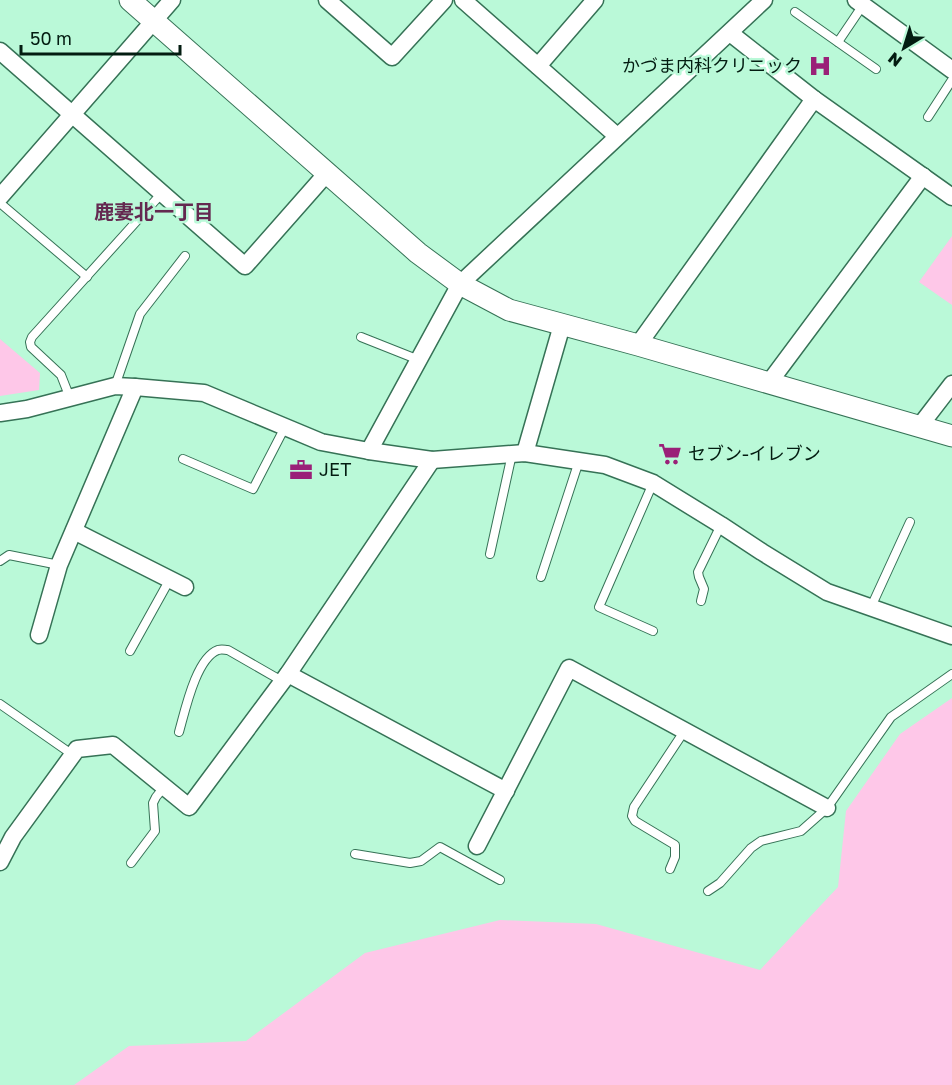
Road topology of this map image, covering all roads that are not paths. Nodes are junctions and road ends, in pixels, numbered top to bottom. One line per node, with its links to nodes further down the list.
1 (130, 0): 10 (street)
2 (172, 0): 10 (street)
3 (327, 0): 4 (street)
4 (444, 0)
5 (462, 0): 15 (street)
6 (595, 0): 15 (street)
7 (764, 0): 11 (street)
8 (860, 2): 12 (lane); 14 (street)
9 (795, 12): 12 (lane)
10 (153, 20): 19 (street); 22 (street)
11 (730, 33): 18 (street); 21 (street)
12 (838, 42): 16 (lane)
13 (0, 51): 19 (street)
14 (949, 60)
15 (538, 66): 21 (street)
16 (876, 69)
17 (952, 80): 20 (lane)
18 (814, 99): 23 (street); 33 (street)
19 (73, 115): 24 (street); 25 (street)
20 (928, 117)
21 (617, 136): 30 (street)
22 (327, 173): 24 (street); 30 (street)
23 (923, 176): 26 (street); 35 (street)
24 (162, 193): 29 (lane)
25 (0, 197)
26 (952, 197)
27 (0, 203): 29 (lane)
28 (185, 256): 37 (lane)
29 (87, 277): 39 (lane)
30 (460, 284): 31 (street); 34 (street)
31 (562, 325): 33 (street); 45 (street)
32 (361, 337): 34 (lane)
33 (638, 345): 35 (street)
34 (419, 360): 44 (street)
35 (768, 384): 42 (street)
36 (952, 384): 42 (street)
37 (115, 386): 38 (street); 39 (street)
38 (135, 387): 41 (street); 52 (street)
39 (70, 398): 40 (street)
40 (0, 413)
41 (285, 427): 44 (street); 46 (lane)
42 (920, 427): 43 (street)
43 (952, 436)
44 (369, 451): 47 (street)
45 (518, 454): 47 (street); 48 (street); 53 (lane)
46 (183, 459)
47 (432, 460): 65 (street)
48 (579, 461): 49 (street); 56 (lane)
49 (653, 483): 51 (street); 60 (lane)
50 (910, 522): 59 (lane)
51 (721, 525): 58 (lane); 59 (street)
52 (74, 531): 55 (street); 57 (street)
53 (490, 554)
54 (0, 561): 55 (lane)
55 (59, 565): 61 (street)
56 (541, 577)
57 (177, 583): 63 (lane)
58 (701, 601)
59 (871, 607): 62 (street)
60 (653, 631)
61 (39, 635)
62 (952, 636)
63 (130, 651)
64 (952, 674): 72 (lane)
65 (285, 677): 68 (lane); 70 (street); 71 (street)
66 (0, 704): 69 (lane)
67 (685, 730): 71 (street); 72 (street); 78 (lane)
68 (179, 732)
69 (73, 755): 70 (street); 75 (street)
70 (164, 787): 77 (lane)
71 (506, 791): 73 (street)
72 (827, 807): 80 (lane)
73 (477, 846): 76 (lane)
74 (355, 854): 76 (lane)
75 (0, 862)
76 (469, 862): 79 (lane)
77 (130, 863)
78 (670, 869)
79 (500, 880)
80 (708, 891)

